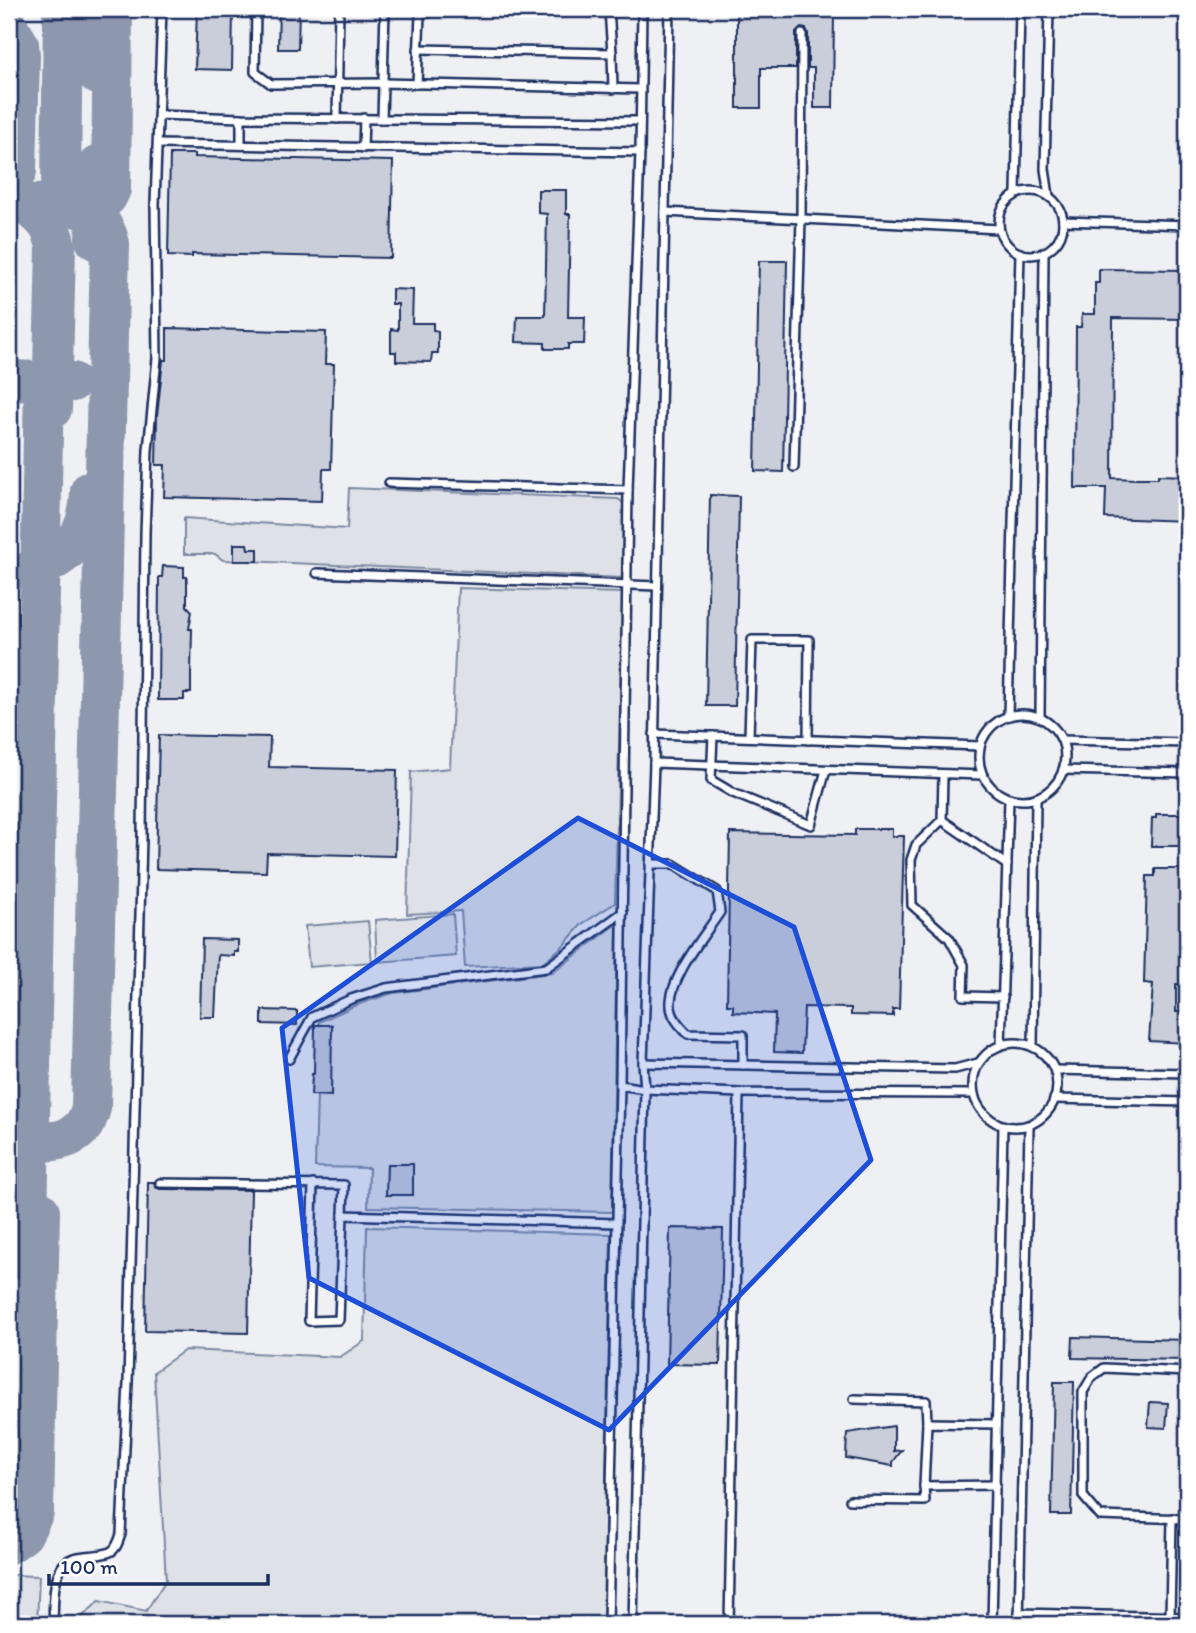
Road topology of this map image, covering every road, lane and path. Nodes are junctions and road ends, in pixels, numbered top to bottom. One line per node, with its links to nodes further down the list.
1 (162, 9): 19 (lane)
2 (256, 9): 14 (lane)
3 (340, 9): 14 (lane)
4 (384, 9): 15 (lane)
5 (440, 9): 12 (lane)
6 (594, 9): 13 (lane)
7 (642, 9): 18 (lane)
8 (668, 9): 31 (lane)
9 (1020, 9): 29 (lane)
10 (1049, 9): 30 (lane)
11 (802, 34): 32 (lane)
12 (418, 49): 13 (lane); 16 (lane)
13 (612, 53): 17 (lane)
14 (338, 83): 15 (lane); 22 (lane)
15 (383, 83): 16 (lane); 23 (lane)
16 (417, 84): 17 (lane)
17 (612, 89): 18 (lane)
18 (640, 89): 24 (lane)
19 (159, 115): 20 (lane); 25 (lane)
20 (241, 118): 22 (lane); 26 (lane)
21 (364, 118): 22 (lane); 23 (lane); 27 (lane)
22 (337, 119)
23 (382, 119): 24 (lane)
24 (640, 121): 28 (lane)
25 (158, 144): 26 (lane); 99 (lane)
26 (241, 145): 27 (lane)
27 (363, 148): 28 (lane)
28 (640, 152): 40 (lane)
29 (1016, 193): 30 (lane); 35 (lane)
30 (1049, 196): 33 (lane)
31 (665, 212): 32 (lane); 43 (lane)
32 (801, 218): 35 (lane); 38 (lane)
33 (1063, 221): 34 (lane); 37 (lane)
34 (1187, 225)
35 (999, 229): 36 (lane)
36 (1020, 253): 37 (lane); 44 (lane)
37 (1044, 253): 45 (lane)
38 (794, 467)
39 (389, 483): 40 (lane)
40 (628, 490): 42 (lane)
41 (317, 573): 42 (lane)
42 (628, 584): 43 (lane); 65 (lane)
43 (657, 586): 46 (lane)
44 (1008, 715): 45 (lane); 52 (lane)
45 (1040, 717): 50 (lane)
46 (654, 734): 47 (lane); 53 (lane)
47 (713, 736): 48 (lane); 54 (lane)
48 (749, 737): 49 (lane); 49 (lane)
49 (808, 740): 52 (lane)
50 (1062, 740): 51 (lane); 56 (lane)
51 (1187, 743)
52 (980, 746): 59 (lane)
53 (654, 763): 54 (lane); 63 (lane)
54 (712, 765): 55 (lane); 55 (lane)
55 (826, 770): 58 (lane)
56 (1063, 770): 57 (lane); 60 (lane)
57 (1187, 773)
58 (943, 775): 59 (lane); 62 (lane)
59 (982, 775): 61 (lane)
60 (1036, 798): 61 (lane); 68 (lane)
61 (1009, 799): 64 (lane)
62 (942, 820): 64 (lane); 66 (lane)
63 (650, 864): 70 (lane); 72 (lane)
64 (1007, 865): 66 (lane)
65 (623, 912): 69 (lane); 75 (lane)
66 (1003, 998): 67 (lane)
67 (1001, 1045): 68 (lane); 71 (lane)
68 (1032, 1047): 73 (lane)
69 (289, 1059)
70 (643, 1063): 72 (lane); 76 (lane)
71 (978, 1063): 72 (lane); 78 (lane)
72 (743, 1065)
73 (1055, 1070): 74 (lane); 79 (lane)
74 (1187, 1073)
75 (620, 1085): 76 (lane); 86 (lane)
76 (645, 1088): 77 (lane); 101 (lane)
77 (739, 1093): 78 (lane); 102 (lane)
78 (974, 1094): 81 (lane)
79 (1054, 1099): 80 (lane); 82 (lane)
80 (1187, 1102)
81 (1003, 1126): 82 (lane); 90 (lane)
82 (1029, 1126): 96 (lane)
83 (160, 1182): 84 (lane)
84 (313, 1184): 85 (lane); 85 (lane)
85 (343, 1215): 86 (lane)
86 (616, 1223): 100 (lane)
87 (1187, 1372): 94 (lane)
88 (854, 1399): 89 (lane)
89 (927, 1423): 90 (lane); 92 (lane)
90 (996, 1424): 91 (lane)
91 (996, 1485): 92 (lane); 103 (lane)
92 (924, 1486): 93 (lane)
93 (850, 1500)
94 (1172, 1518): 95 (lane); 97 (lane)
95 (1187, 1519)
96 (1019, 1613): 97 (lane); 104 (lane)
97 (1170, 1616): 98 (lane)
98 (1187, 1617)
99 (53, 1624)
100 (608, 1624)
101 (633, 1624)
102 (729, 1624)
103 (992, 1624)
104 (1019, 1624)

